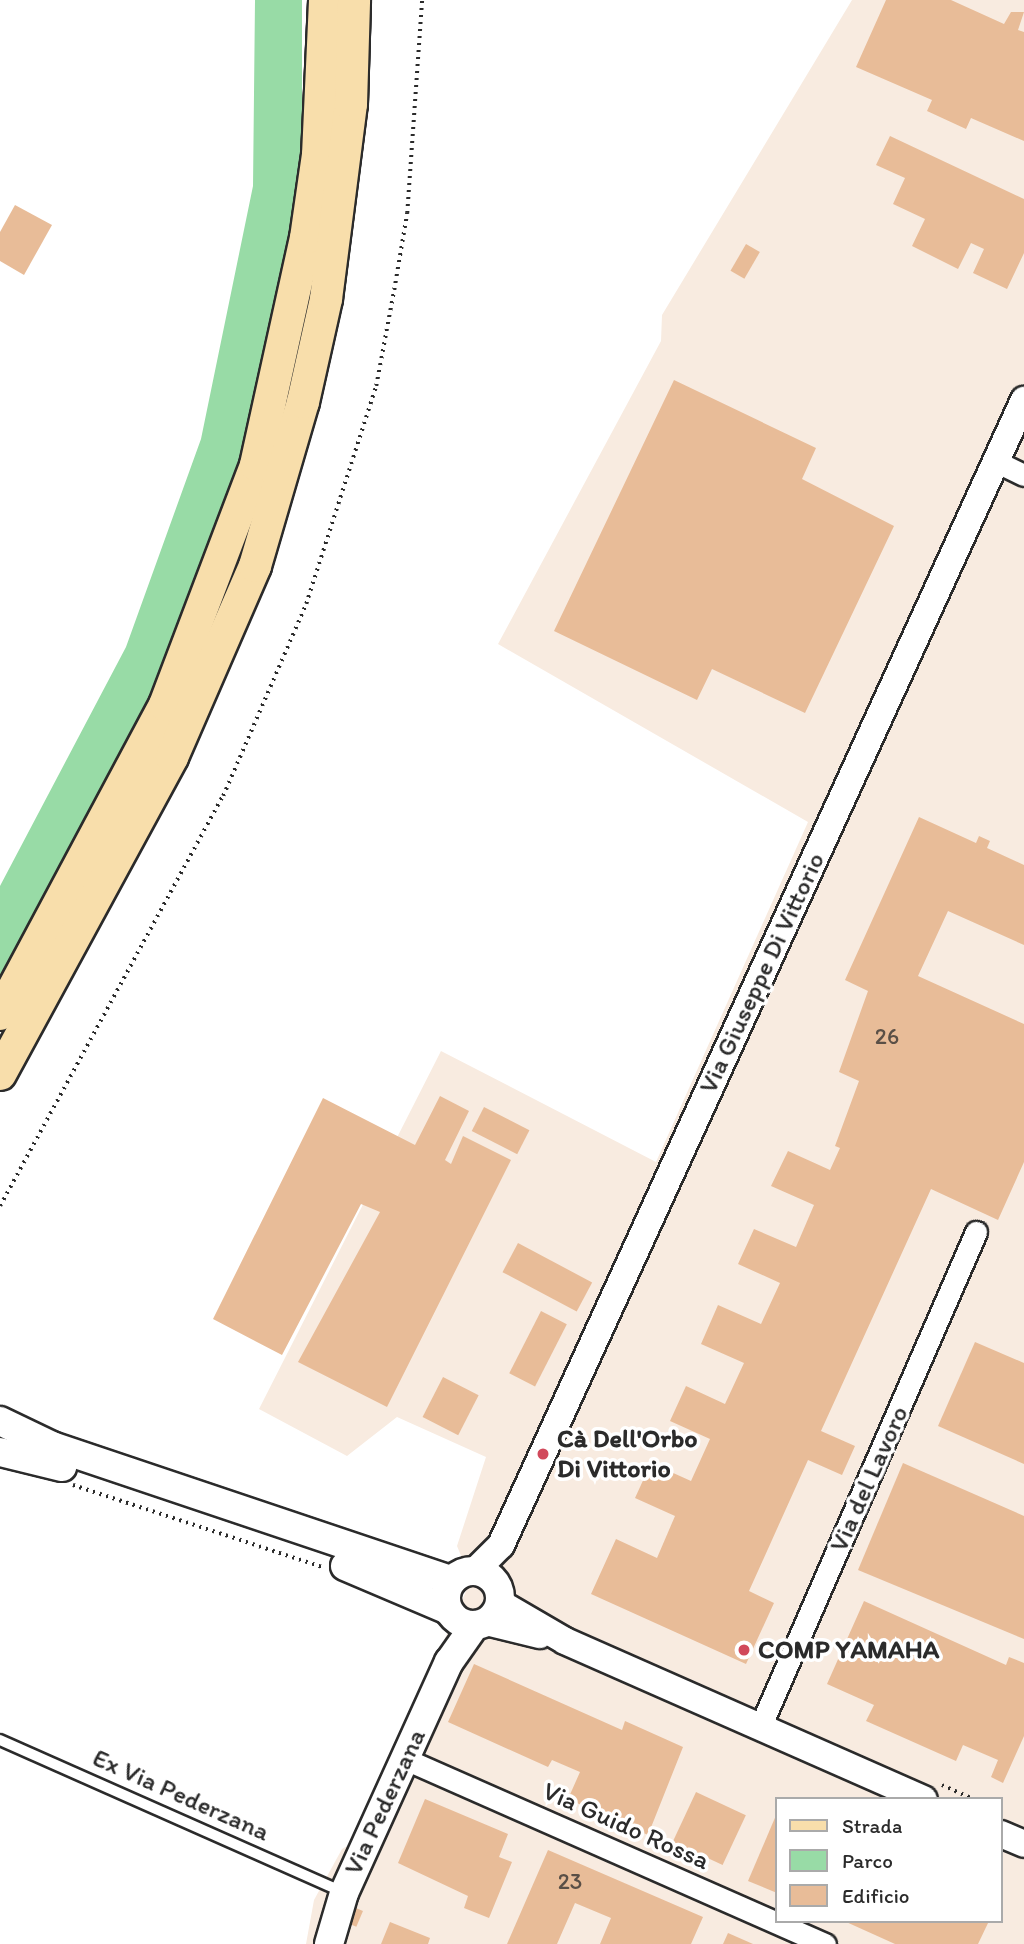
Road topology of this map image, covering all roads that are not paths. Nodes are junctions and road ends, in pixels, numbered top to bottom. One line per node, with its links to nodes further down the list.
1 (311, 0): 4 (street)
2 (325, 0): 4 (main road)
3 (354, 0): 9 (main road)
4 (319, 131): 8 (main road)
5 (1024, 400): 6 (street, Via Giuseppe Di Vittorio)
6 (995, 461): 7 (street); 13 (street, Via Giuseppe Di Vittorio)
7 (1024, 475)
8 (0, 1014)
9 (0, 1074)
10 (976, 1233): 14 (street, Via del Lavoro)
11 (0, 1421): 13 (main road)
12 (0, 1452): 13 (main road)
13 (474, 1602): 14 (street); 16 (main road, Via Pederzana)
14 (761, 1725): 17 (street)
15 (0, 1740): 20 (lane, Ex Via Pederzana)
16 (405, 1759): 20 (main road, Via Pederzana); 21 (street, Via Guido Rossa)
17 (920, 1797)
18 (1003, 1835): 19 (street)
19 (1024, 1844)
20 (344, 1893): 23 (main road, Via Pederzana)
21 (776, 1922)
22 (777, 1923): 24 (street, Via Guido Rossa)
23 (329, 1944)
24 (825, 1944)

